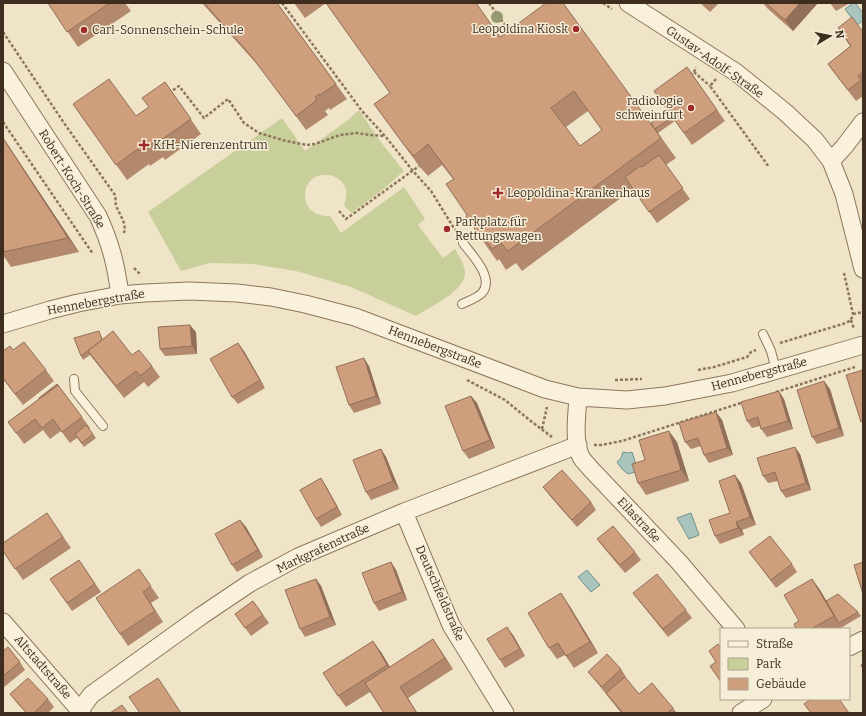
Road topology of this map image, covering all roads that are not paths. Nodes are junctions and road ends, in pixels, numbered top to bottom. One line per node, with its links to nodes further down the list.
1 (621, 7): 4 (street, Gustav-Adolf-Straße)
2 (3, 70): 7 (street, Robert-Koch-Straße)
3 (863, 122): 4 (street)
4 (831, 161): 6 (street, Gustav-Adolf-Straße)
5 (463, 243): 8 (lane)
6 (863, 269)
7 (120, 295): 9 (street, Hennebergstraße); 14 (street, Hennebergstraße)
8 (462, 304)
9 (3, 324)
10 (762, 334): 12 (lane)
11 (863, 345): 12 (street, Hennebergstraße)
12 (776, 370): 14 (street, Hennebergstraße)
13 (74, 379): 15 (lane)
14 (578, 397): 16 (street, Eilastraße)
15 (103, 426)
16 (578, 445): 17 (street, Markgrafenstraße); 19 (street, Eilastraße)
17 (404, 512): 23 (street, Markgrafenstraße); 24 (street, Deutschfeldstraße)
18 (3, 622): 23 (street, Altstadtstraße)
19 (735, 628)
20 (863, 640): 21 (street)
21 (850, 646)
22 (761, 700): 25 (street)
23 (80, 712)
24 (505, 713)
25 (741, 713)

